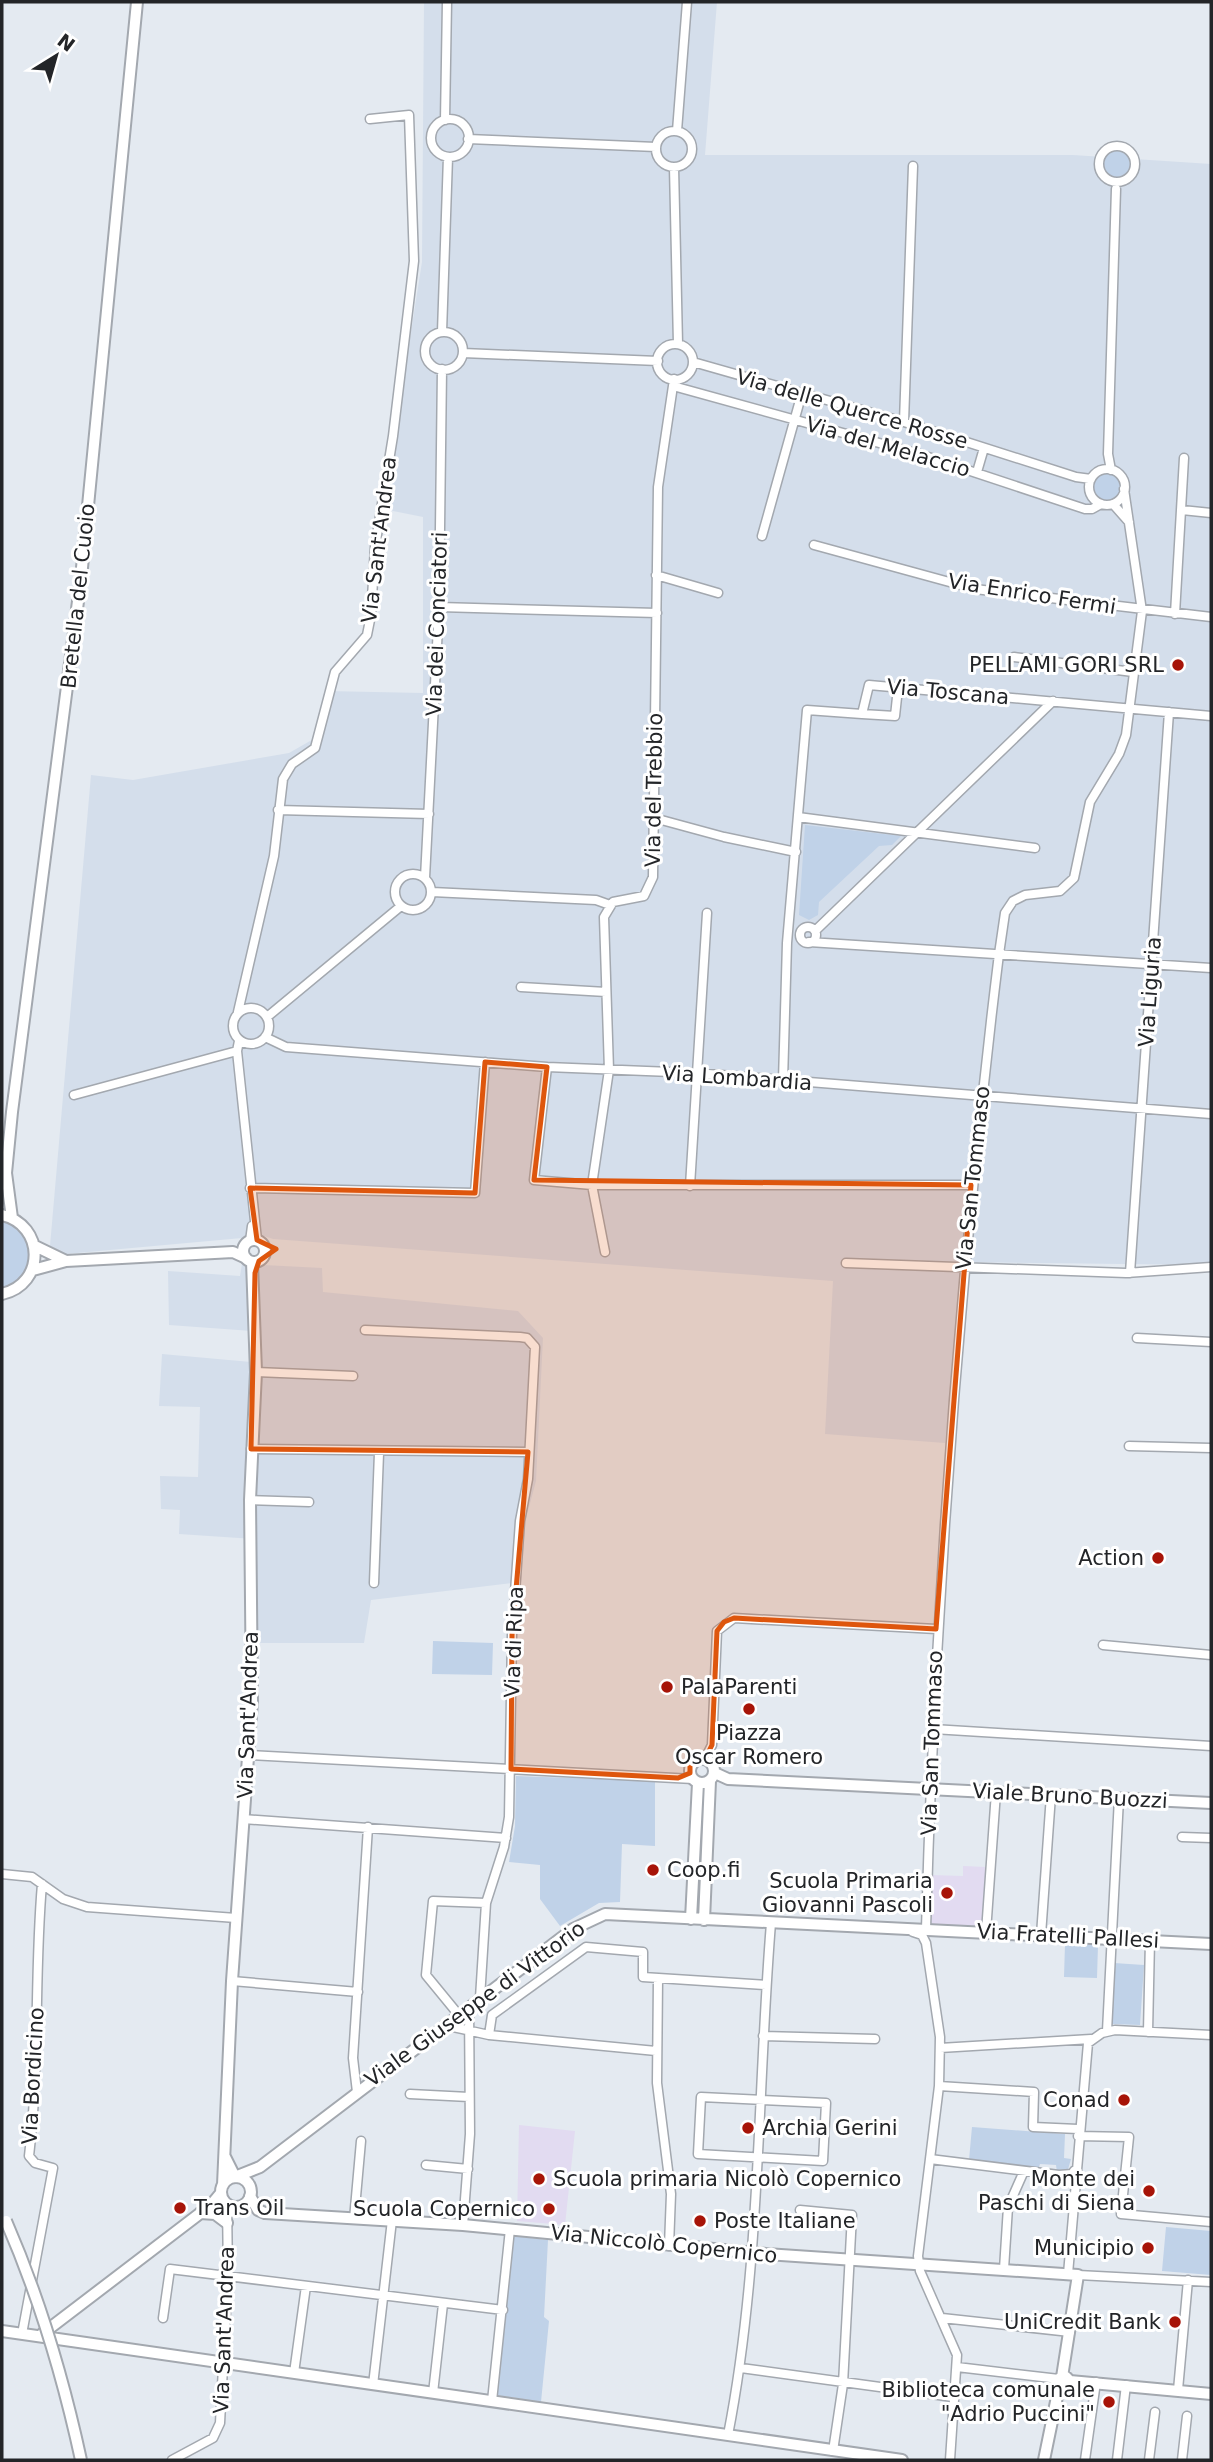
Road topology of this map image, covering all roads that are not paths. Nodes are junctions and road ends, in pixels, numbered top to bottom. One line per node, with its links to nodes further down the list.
1 (139, 2): 88 (main road, Bretella del Cuoio)
2 (447, 2): 5 (street, Via dei Conciatori)
3 (687, 2): 6 (street)
4 (370, 119): 53 (street, Via Sant'Andrea)
5 (445, 120): 7 (street); 9 (street, Via dei Conciatori)
6 (677, 131): 8 (street); 11 (street)
7 (468, 139): 8 (street); 9 (street)
8 (656, 147): 11 (street)
9 (448, 157): 15 (street, Via dei Conciatori)
10 (913, 166): 24 (street)
11 (674, 167): 16 (street)
12 (1111, 180): 13 (street); 13 (street); 14 (street)
13 (1122, 180): 14 (street)
14 (1116, 189): 27 (street, Via San Tommaso)
15 (442, 332): 17 (street); 20 (street, Via dei Conciatori)
16 (678, 344): 18 (street); 19 (street)
17 (463, 353): 18 (street); 20 (street)
18 (657, 360): 21 (street)
19 (693, 362): 21 (street); 22 (street, Via delle Querce Rosse)
20 (442, 369): 40 (street, Via dei Conciatori)
21 (673, 383): 23 (street, Via del Melaccio); 38 (street, Via del Trebbio)
22 (802, 393): 23 (street); 24 (street, Via delle Querce Rosse)
23 (794, 419): 28 (street, Via del Melaccio); 36 (street)
24 (904, 422): 25 (street, Via delle Querce Rosse)
25 (984, 448): 28 (street); 29 (street, Via delle Querce Rosse)
26 (1184, 458): 33 (street)
27 (1107, 470): 29 (street); 30 (street, Via San Tommaso)
28 (977, 472): 31 (street, Via del Melaccio)
29 (1090, 483): 31 (street)
30 (1124, 489): 32 (street); 35 (street, Via San Tommaso)
31 (1101, 504): 32 (street)
32 (1113, 504): 35 (street)
33 (1182, 510): 34 (street); 43 (street)
34 (1211, 513)
35 (1130, 523): 41 (street, Via San Tommaso)
36 (762, 536)
37 (814, 545): 41 (street, Via Enrico Fermi)
38 (656, 575): 39 (street); 42 (street, Via del Trebbio)
39 (718, 593)
40 (439, 607): 42 (street); 54 (street, Via dei Conciatori)
41 (1142, 611): 43 (street, Via Enrico Fermi); 46 (street, Via San Tommaso)
42 (657, 613): 56 (street, Via del Trebbio)
43 (1175, 614): 44 (street, Via Enrico Fermi)
44 (1211, 617)
45 (1014, 657): 46 (street)
46 (1133, 672): 49 (street, Via San Tommaso)
47 (898, 688): 48 (street, Via Toscana); 51 (street, Via Toscana); 51 (street)
48 (1053, 702): 49 (street, Via Toscana); 57 (street)
49 (1129, 708): 50 (street, Via Toscana); 69 (street, Via San Tommaso)
50 (1170, 712): 52 (street, Via Toscana); 70 (street, Via Liguria)
51 (862, 714): 55 (street, Via Toscana)
52 (1211, 716)
53 (278, 810): 54 (street); 74 (street, Via Sant'Andrea)
54 (429, 814): 60 (street, Via dei Conciatori)
55 (798, 817): 57 (street); 59 (street, Via Toscana)
56 (654, 818): 59 (street); 62 (street, Via del Trebbio)
57 (920, 831): 58 (street); 66 (street)
58 (1035, 848)
59 (796, 852): 65 (street, Via Toscana)
60 (425, 878): 61 (street); 63 (street)
61 (432, 892): 62 (street); 63 (street)
62 (610, 905): 73 (street)
63 (401, 906): 75 (street)
64 (708, 913): 82 (street)
65 (789, 925): 66 (street); 68 (street, Via Toscana)
66 (810, 929): 67 (street); 67 (street)
67 (807, 942): 68 (street); 69 (street)
68 (787, 943): 83 (street, Via Toscana)
69 (999, 954): 70 (street); 85 (street, Via San Tommaso)
70 (1152, 964): 71 (street); 86 (street, Via Liguria)
71 (1211, 968)
72 (521, 987): 73 (street)
73 (606, 992): 81 (street)
74 (238, 1012): 75 (street); 77 (street, Via Sant'Andrea)
75 (267, 1017): 76 (street)
76 (265, 1037): 77 (street); 79 (street, Via Lombardia)
77 (239, 1041): 78 (street, Via Sant'Andrea)
78 (237, 1051): 84 (street); 93 (street, Via Sant'Andrea)
79 (485, 1062): 80 (street, Via Lombardia); 93 (street)
80 (547, 1066): 81 (street, Via Lombardia); 89 (street)
81 (608, 1070): 82 (street, Via Lombardia); 89 (street)
82 (696, 1073): 83 (street, Via Lombardia); 91 (street)
83 (783, 1081): 85 (street, Via Lombardia)
84 (74, 1095)
85 (981, 1097): 86 (street, Via Lombardia); 90 (street, Via San Tommaso)
86 (1141, 1109): 87 (street, Via Lombardia); 105 (street, Via Liguria)
87 (1211, 1114)
88 (6, 1174): 92 (main road, Bretella del Cuoio); 94 (main road, Bretella del Cuoio)
89 (592, 1185): 91 (street); 98 (street)
90 (971, 1185): 91 (street); 102 (street, Via San Tommaso)
91 (690, 1186)
92 (2, 1188)
93 (250, 1188): 95 (street, Via Sant'Andrea)
94 (7, 1217): 96 (main road, Bretella del Cuoio)
95 (251, 1241): 97 (main road); 100 (main road); 100 (main road)
96 (35, 1246): 99 (main road); 104 (main road)
97 (233, 1252): 99 (main road); 100 (main road)
98 (605, 1252)
99 (66, 1261): 104 (main road)
100 (253, 1263): 110 (main road, Via Sant'Andrea)
101 (846, 1263): 102 (street)
102 (963, 1266): 105 (street); 120 (street, Via San Tommaso)
103 (1211, 1267): 105 (street)
104 (33, 1270): 106 (main road)
105 (1130, 1273)
106 (2, 1294)
107 (365, 1330): 115 (street, Via di Ripa)
108 (1137, 1338): 109 (street)
109 (1211, 1342)
110 (256, 1372): 111 (street); 114 (main road, Via Sant'Andrea)
111 (353, 1376)
112 (1129, 1446): 113 (street)
113 (1211, 1448)
114 (251, 1449): 116 (street); 117 (main road, Via Sant'Andrea)
115 (528, 1452): 116 (street); 127 (street, Via di Ripa)
116 (379, 1453): 119 (street)
117 (250, 1500): 118 (street); 125 (main road, Via Sant'Andrea)
118 (309, 1502)
119 (374, 1583)
120 (936, 1629): 123 (street, Via San Tommaso); 126 (street)
121 (1103, 1645): 122 (street)
122 (1211, 1655)
123 (933, 1729): 124 (street); 129 (street, Via San Tommaso)
124 (1211, 1746)
125 (249, 1755): 127 (street); 134 (main road, Via Sant'Andrea)
126 (705, 1759): 128 (main road); 128 (main road)
127 (510, 1769): 128 (street); 137 (street, Via di Ripa)
128 (701, 1778): 129 (main road, Viale Bruno Buozzi); 143 (main road); 144 (main road)
129 (930, 1788): 130 (main road, Viale Bruno Buozzi); 147 (street, Via San Tommaso)
130 (996, 1792): 131 (main road, Viale Bruno Buozzi); 149 (street)
131 (1051, 1795): 132 (main road, Viale Bruno Buozzi); 150 (street)
132 (1119, 1798): 133 (main road, Viale Bruno Buozzi); 151 (street)
133 (1211, 1803)
134 (243, 1819): 135 (street); 142 (main road, Via Sant'Andrea)
135 (368, 1827): 137 (street); 158 (street)
136 (1182, 1837): 138 (street)
137 (506, 1838): 141 (street, Via di Ripa)
138 (1211, 1839)
139 (2, 1874): 140 (street)
140 (42, 1884): 142 (street); 216 (street, Via Bordicino)
141 (486, 1903): 159 (street, Via di Ripa); 161 (street)
142 (236, 1918): 156 (main road, Via Sant'Andrea)
143 (691, 1919): 144 (main road, Viale Giuseppe di Vittorio); 159 (main road, Viale Giuseppe di Vittorio)
144 (704, 1920): 145 (main road, Viale Giuseppe di Vittorio)
145 (771, 1923): 146 (main road, Viale Giuseppe di Vittorio); 157 (street)
146 (907, 1929): 147 (main road, Viale Giuseppe di Vittorio); 153 (street)
147 (926, 1929): 148 (main road, Via Fratelli Pallesi)
148 (946, 1930): 149 (main road, Via Fratelli Pallesi); 153 (street)
149 (986, 1932): 150 (main road, Via Fratelli Pallesi)
150 (1041, 1935): 151 (main road, Via Fratelli Pallesi)
151 (1112, 1938): 152 (main road, Via Fratelli Pallesi); 163 (street)
152 (1150, 1940): 154 (main road, Via Fratelli Pallesi); 165 (street)
153 (926, 1943): 171 (street)
154 (1211, 1944)
155 (658, 1979): 157 (street); 166 (street); 172 (street)
156 (232, 1981): 158 (street); 180 (main road, Via Sant'Andrea)
157 (766, 1985): 168 (street)
158 (358, 1992): 174 (street)
159 (480, 1998): 160 (main road, Viale Giuseppe di Vittorio)
160 (469, 2006): 161 (main road, Viale Giuseppe di Vittorio); 164 (street)
161 (458, 2014): 162 (main road, Viale Giuseppe di Vittorio)
162 (443, 2025): 164 (street); 174 (main road, Viale Giuseppe di Vittorio)
163 (1107, 2031): 165 (street); 170 (street)
164 (468, 2032): 166 (street); 176 (street)
165 (1148, 2032): 167 (street)
166 (489, 2035): 172 (street)
167 (1211, 2035)
168 (764, 2036): 169 (street); 177 (street)
169 (875, 2039)
170 (1091, 2039): 171 (street); 178 (street)
171 (940, 2048): 173 (street)
172 (656, 2051): 199 (street)
173 (939, 2086): 178 (street); 182 (street)
174 (357, 2092): 184 (main road, Viale Giuseppe di Vittorio)
175 (410, 2094): 176 (street)
176 (469, 2098): 185 (street)
177 (761, 2101): 181 (street); 181 (street); 181 (street)
178 (1078, 2133): 186 (street); 196 (street)
179 (361, 2141): 194 (street)
180 (225, 2157): 188 (main road, Via Sant'Andrea); 190 (main road, Via Sant'Andrea)
181 (758, 2158): 200 (street)
182 (930, 2159): 187 (street); 202 (street)
183 (426, 2165): 185 (street)
184 (260, 2167): 188 (main road, Viale Giuseppe di Vittorio); 189 (main road, Viale Giuseppe di Vittorio)
185 (468, 2169): 197 (street)
186 (1075, 2169): 187 (street); 205 (street)
187 (1024, 2171): 203 (street)
188 (235, 2177): 189 (main road, Via Niccolò Copernico); 190 (main road, Viale Giuseppe di Vittorio)
189 (250, 2191): 190 (main road); 194 (main road, Via Niccolò Copernico)
190 (227, 2204): 192 (main road); 192 (main road); 204 (street, Via Sant'Andrea)
191 (800, 2210): 201 (street)
192 (200, 2213): 217 (main road)
193 (4, 2218): 236 (main road, bridge)
194 (355, 2219): 195 (main road, Via Niccolò Copernico)
195 (392, 2220): 197 (main road, Via Niccolò Copernico); 209 (street)
196 (1211, 2222)
197 (463, 2225): 198 (main road, Via Niccolò Copernico)
198 (510, 2229): 199 (main road, Via Niccolò Copernico); 211 (street)
199 (669, 2246): 200 (main road, Via Niccolò Copernico)
200 (754, 2253): 201 (main road, Via Niccolò Copernico); 220 (street)
201 (851, 2260): 202 (main road, Via Niccolò Copernico); 224 (street)
202 (918, 2263): 203 (main road, Via Niccolò Copernico); 213 (street)
203 (1004, 2269): 205 (main road, Via Niccolò Copernico)
204 (228, 2275): 208 (street); 212 (street); 218 (street, Via Sant'Andrea)
205 (1073, 2275): 206 (street); 215 (main road)
206 (1188, 2280): 207 (street); 227 (street)
207 (1211, 2282)
208 (306, 2286): 209 (street); 221 (street)
209 (383, 2297): 210 (street); 225 (street)
210 (443, 2304): 211 (street); 228 (street)
211 (503, 2310): 231 (street)
212 (163, 2318)
213 (942, 2318): 215 (street); 219 (street)
214 (2, 2331): 216 (main road)
215 (1070, 2332): 222 (main road)
216 (22, 2334): 217 (main road)
217 (40, 2336): 218 (main road)
218 (223, 2364): 221 (main road); 237 (street, Via Sant'Andrea)
219 (957, 2367): 222 (street); 230 (street)
220 (741, 2368): 224 (street); 234 (street)
221 (294, 2373): 225 (main road)
222 (1062, 2381): 223 (main road); 240 (main road)
223 (1096, 2382): 226 (main road); 241 (street)
224 (843, 2384): 230 (street); 235 (street)
225 (373, 2385): 228 (main road)
226 (1126, 2385): 227 (main road); 242 (street)
227 (1178, 2390): 229 (main road)
228 (433, 2393): 231 (main road)
229 (1211, 2394)
230 (953, 2398): 239 (street)
231 (492, 2401): 234 (main road)
232 (1155, 2412): 243 (street)
233 (1187, 2416): 244 (street)
234 (728, 2435): 235 (main road)
235 (833, 2451): 238 (main road)
236 (81, 2460)
237 (172, 2460)
238 (902, 2460)
239 (950, 2460)
240 (1044, 2460)
241 (1085, 2460)
242 (1117, 2460)
243 (1149, 2460)
244 (1182, 2460)

